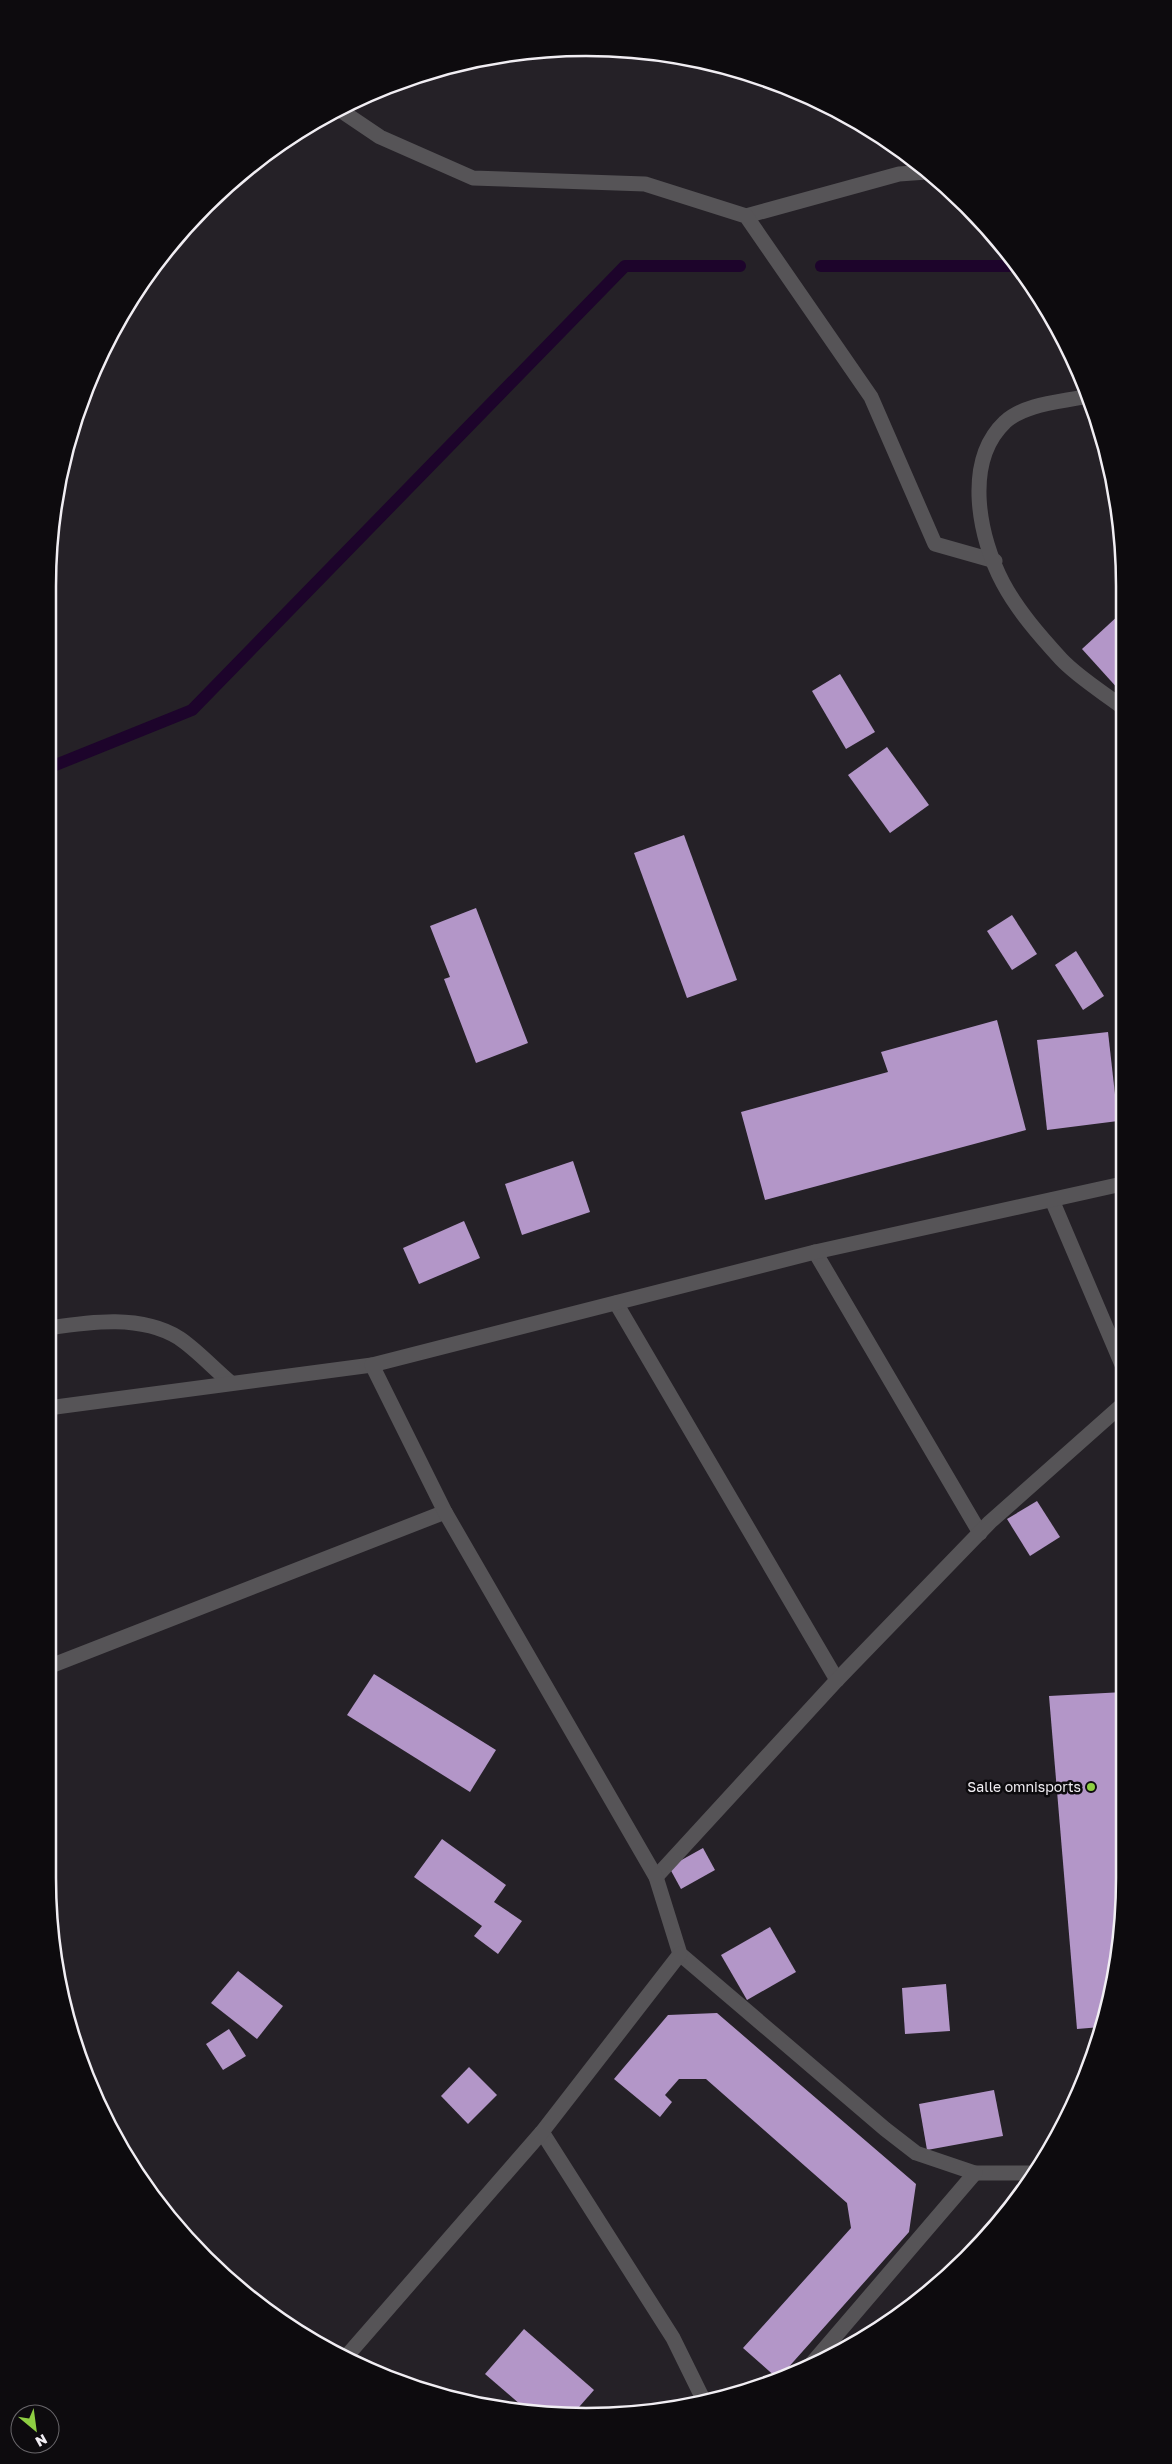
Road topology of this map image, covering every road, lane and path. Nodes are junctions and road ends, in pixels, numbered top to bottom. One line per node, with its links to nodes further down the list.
1 (346, 114): 3 (street)
2 (916, 173): 3 (street)
3 (746, 216): 5 (street)
4 (1081, 398): 5 (street)
5 (995, 561): 6 (street)
6 (1116, 703)
7 (1116, 1185): 8 (street)
8 (1052, 1200): 9 (street); 12 (street)
9 (815, 1252): 10 (street); 18 (street)
10 (616, 1303): 13 (street); 20 (street)
11 (56, 1327): 14 (street)
12 (1116, 1351)
13 (372, 1365): 14 (street); 17 (street)
14 (231, 1383): 15 (street)
15 (56, 1407)
16 (1116, 1410): 18 (street)
17 (445, 1512): 19 (street); 21 (street)
18 (980, 1533): 20 (street)
19 (56, 1664)
20 (836, 1680): 21 (street)
21 (656, 1877): 22 (street)
22 (680, 1954): 23 (street); 24 (street)
23 (542, 2132): 26 (street); 28 (street)
24 (975, 2173): 25 (street); 27 (street)
25 (1025, 2173)
26 (350, 2352)
27 (822, 2352)
28 (701, 2395)

